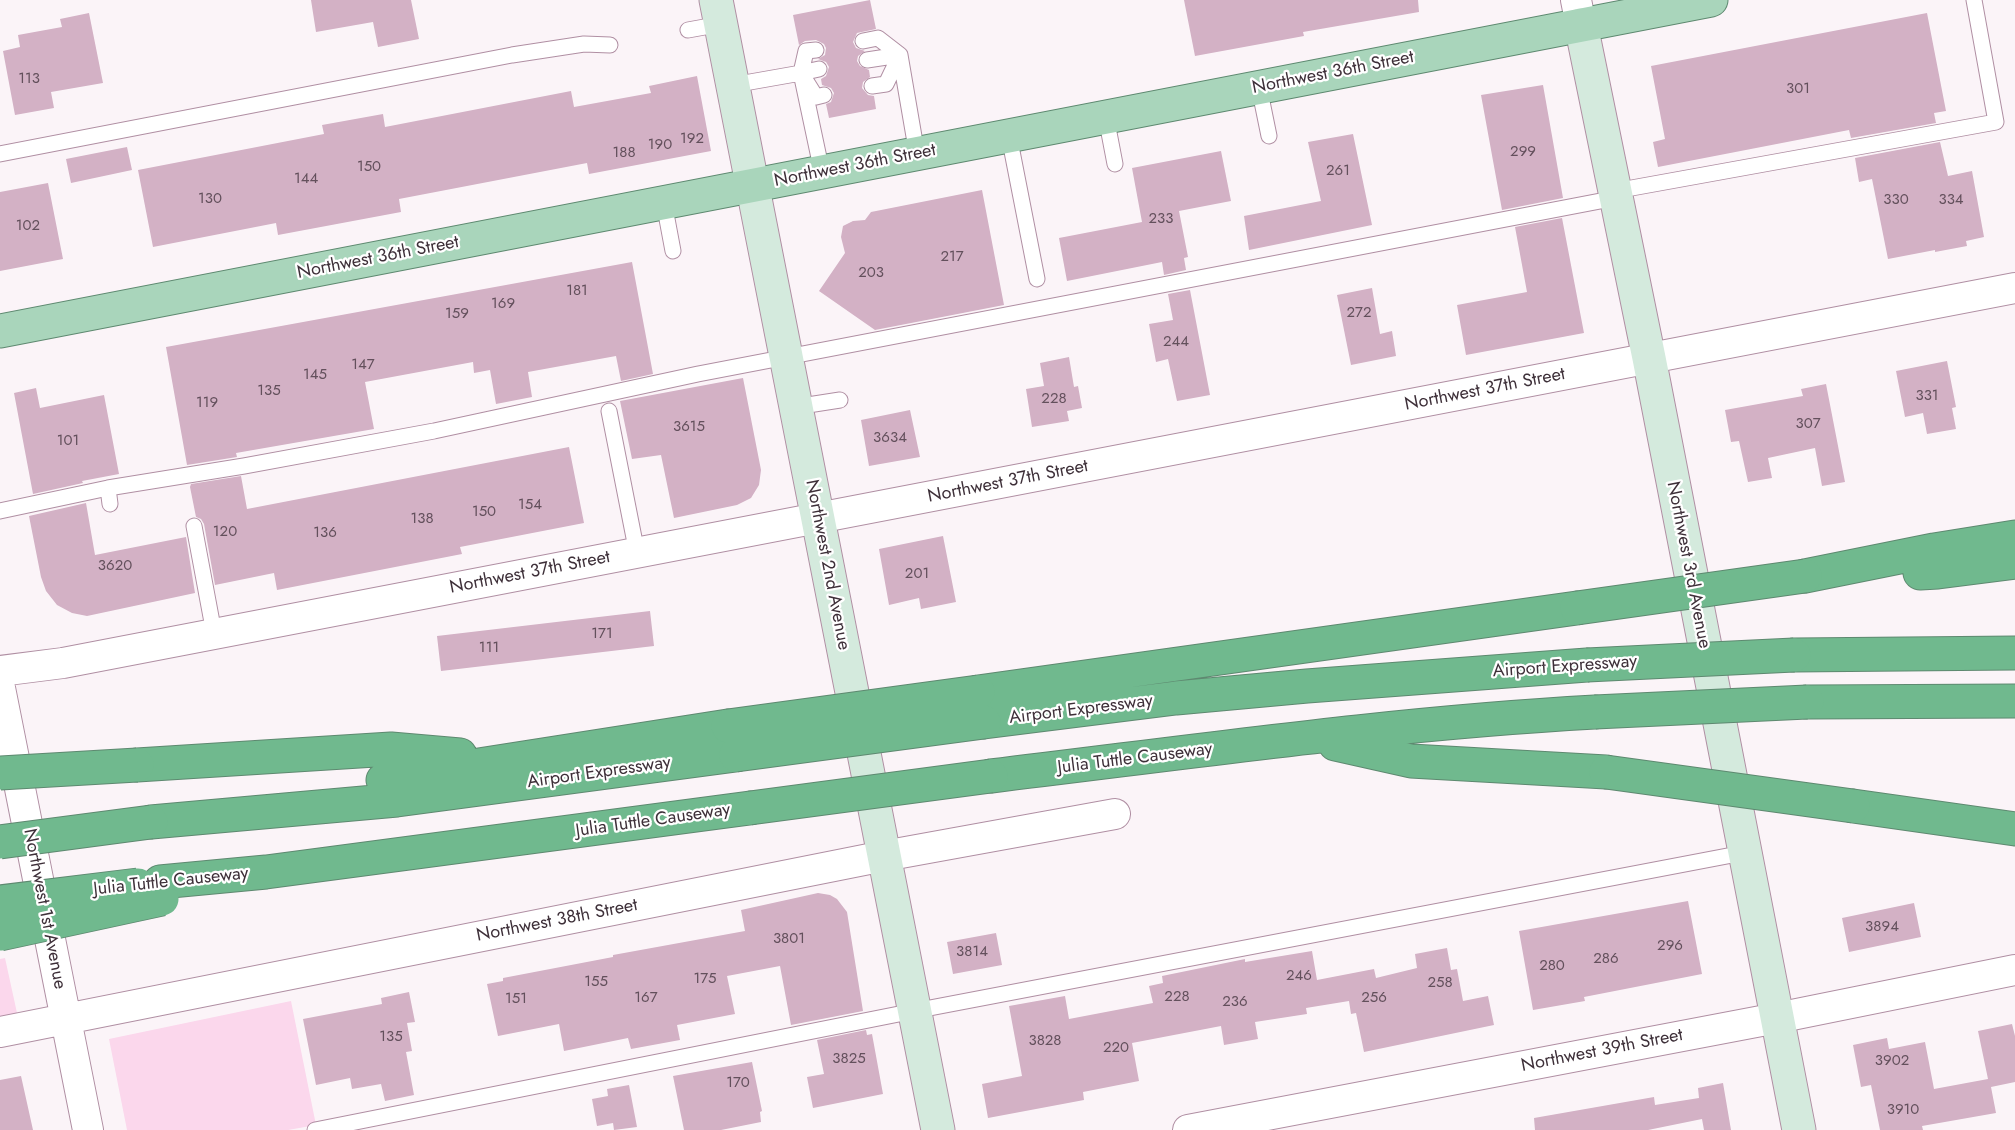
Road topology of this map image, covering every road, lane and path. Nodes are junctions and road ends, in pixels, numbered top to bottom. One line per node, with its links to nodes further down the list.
1 (1711, 0): 4 (main road, Northwest 36th Street)
2 (1974, 0): 25 (lane)
3 (719, 12): 5 (lane); 13 (street, Northwest 2nd Avenue)
4 (1579, 12): 15 (main road, Northwest 36th Street); 25 (street, Northwest 3rd Avenue)
5 (688, 30)
6 (863, 41): 9 (lane)
7 (610, 45): 20 (lane)
8 (816, 50): 12 (lane)
9 (900, 55): 10 (lane); 14 (lane); 21 (lane)
10 (867, 60)
11 (819, 69): 12 (lane)
12 (801, 73): 13 (lane); 16 (lane); 23 (lane)
13 (733, 85): 24 (street, Northwest 2nd Avenue)
14 (872, 86)
15 (1259, 87): 17 (main road, Northwest 36th Street); 19 (lane)
16 (825, 96)
17 (1106, 117): 18 (main road, Northwest 36th Street); 22 (lane)
18 (1009, 136): 21 (main road, Northwest 36th Street); 28 (lane)
19 (1269, 136)
20 (0, 154)
21 (917, 154): 23 (main road, Northwest 36th Street)
22 (1115, 164)
23 (822, 172): 24 (main road, Northwest 36th Street)
24 (753, 186): 26 (main road, Northwest 36th Street); 31 (street, Northwest 2nd Avenue)
25 (1615, 195): 31 (lane); 32 (street, Northwest 3rd Avenue)
26 (664, 203): 27 (lane); 30 (main road, Northwest 36th Street)
27 (673, 251)
28 (1037, 279)
29 (2015, 288): 32 (street, Northwest 37th Street)
30 (0, 331)
31 (786, 358): 34 (street, Northwest 2nd Avenue); 36 (lane)
32 (1649, 358): 39 (street, Northwest 37th Street); 59 (street, Northwest 3rd Avenue)
33 (840, 400): 34 (lane)
34 (795, 407): 39 (street, Northwest 2nd Avenue)
35 (609, 411): 42 (lane)
36 (108, 488): 37 (lane); 38 (lane)
37 (110, 504)
38 (0, 511)
39 (818, 518): 42 (street, Northwest 37th Street); 60 (street, Northwest 2nd Avenue)
40 (194, 526): 45 (lane)
41 (2015, 537): 44 (highway)
42 (637, 553): 45 (street, Northwest 37th Street)
43 (2015, 562): 44 (highway)
44 (1804, 576): 50 (highway, bridge)
45 (214, 633): 47 (street, Northwest 37th Street)
46 (2015, 653): 50 (highway, Airport Expressway, bridge)
47 (0, 671)
48 (0, 688): 67 (street, Northwest 1st Avenue)
49 (2015, 701): 51 (highway, bridge)
50 (981, 707): 52 (highway, bridge)
51 (1307, 738): 57 (highway, bridge); 61 (highway, Julia Tuttle Causeway, bridge)
52 (732, 740): 53 (highway); 56 (highway, Airport Expressway)
53 (515, 759): 54 (highway, bridge); 56 (highway)
54 (0, 773)
55 (1115, 814): 60 (street, Northwest 38th Street)
56 (151, 822): 58 (highway, bridge)
57 (2015, 829)
58 (0, 842)
59 (1743, 853): 65 (lane); 66 (street, Northwest 3rd Avenue)
60 (884, 856): 65 (street, Northwest 2nd Avenue); 67 (street, Northwest 38th Street)
61 (161, 890): 62 (highway, Julia Tuttle Causeway, bridge); 63 (highway, bridge)
62 (0, 902)
63 (0, 934)
64 (2015, 970): 66 (street, Northwest 39th Street)
65 (914, 1011): 70 (lane); 71 (street, Northwest 2nd Avenue)
66 (1777, 1018): 72 (street, Northwest 39th Street); 73 (street, Northwest 3rd Avenue)
67 (67, 1019): 68 (street, Northwest 38th Street); 69 (street, Northwest 1st Avenue)
68 (0, 1032)
69 (88, 1130)
70 (315, 1130)
71 (938, 1130)
72 (1188, 1130)
73 (1799, 1130)

